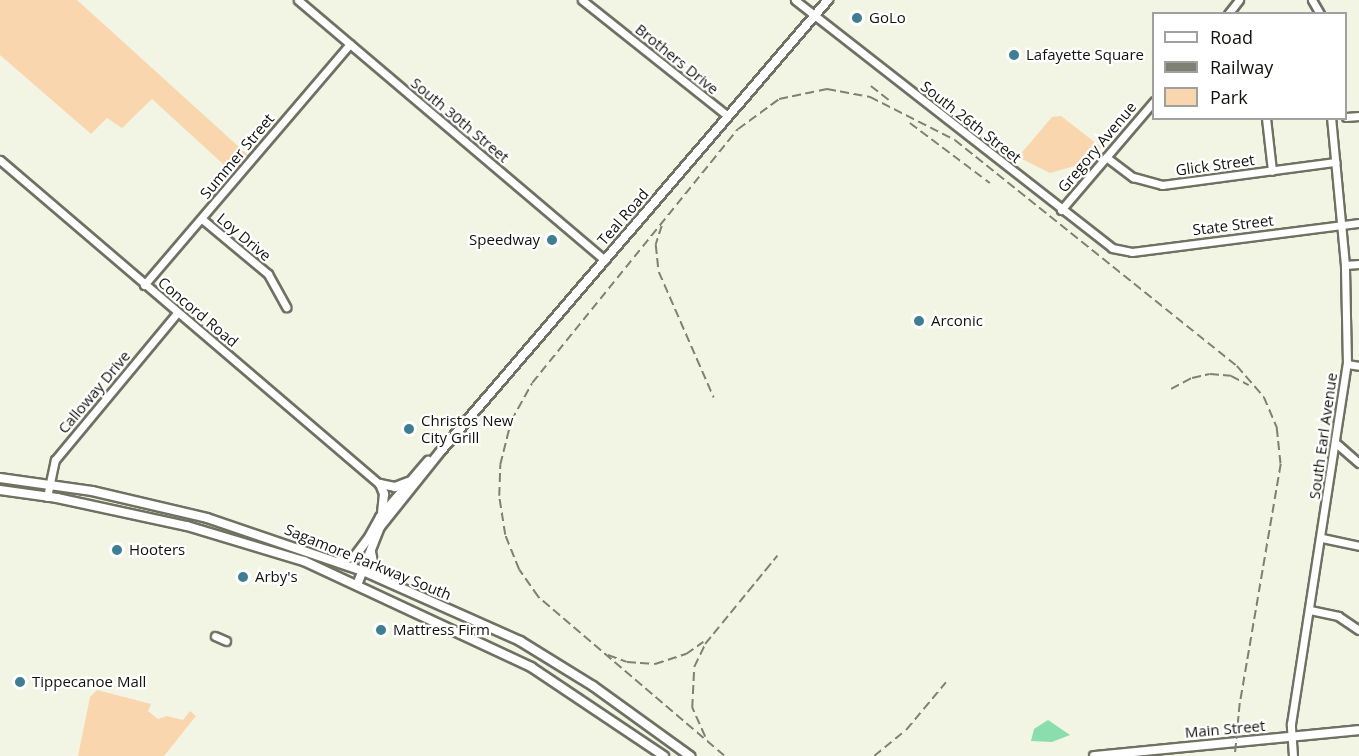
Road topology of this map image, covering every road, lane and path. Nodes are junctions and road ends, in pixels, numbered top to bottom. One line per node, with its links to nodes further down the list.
1 (298, 0): 8 (street, South 30th Street)
2 (582, 0): 10 (street, Brothers Drive)
3 (795, 0): 7 (street, South 26th Street)
4 (828, 0): 7 (main road, Teal Road)
5 (1239, 0): 6 (street)
6 (1230, 12)
7 (815, 16): 10 (main road, Teal Road); 17 (street, South 26th Street)
8 (350, 45): 18 (street, Summer Street); 22 (street, South 30th Street)
9 (1152, 103): 13 (street, Gregory Avenue)
10 (728, 116): 22 (main road, Teal Road)
11 (1266, 120): 16 (street)
12 (1332, 120): 15 (street, South Earl Avenue)
13 (1106, 157): 16 (street, Glick Street); 17 (street, Gregory Avenue)
14 (0, 160): 25 (street, Concord Road)
15 (1335, 162): 16 (street, Glick Street); 20 (street, South Earl Avenue)
16 (1272, 171)
17 (1061, 210): 21 (street, South 26th Street)
18 (202, 219): 25 (street, Summer Street); 26 (street, Loy Drive)
19 (1359, 223): 20 (street, State Street)
20 (1341, 225): 21 (street, State Street); 24 (street, South Earl Avenue)
21 (1112, 248)
22 (605, 260): 31 (main road, Teal Road)
23 (1359, 264): 24 (street)
24 (1345, 265): 28 (street, South Earl Avenue)
25 (144, 285): 27 (street, Concord Road)
26 (286, 307)
27 (178, 312): 35 (street, Calloway Drive); 36 (street, Concord Road)
28 (1347, 364): 29 (street); 30 (street, South Earl Avenue)
29 (1359, 366)
30 (1337, 444): 32 (street); 40 (street, South Earl Avenue)
31 (440, 452): 34 (main road, Teal Road); 41 (main road, Teal Road)
32 (1359, 463)
33 (0, 478): 35 (main road, Sagamore Parkway South)
34 (410, 481): 36 (main road); 39 (main road, Teal Road)
35 (49, 484): 38 (street, Calloway Drive); 43 (main road, Sagamore Parkway South)
36 (380, 484): 39 (main road)
37 (0, 490): 38 (main road, Sagamore Parkway South)
38 (48, 497): 45 (main road, Sagamore Parkway South)
39 (380, 516): 41 (main road, Teal Road)
40 (1322, 538): 42 (street); 47 (street, South Earl Avenue)
41 (370, 541): 43 (main road); 44 (main road, Teal Road); 46 (main road)
42 (1359, 546)
43 (335, 561): 44 (main road, Sagamore Parkway South)
44 (363, 571): 45 (main road, Teal Road); 46 (main road, Sagamore Parkway South)
45 (357, 585): 53 (main road, Sagamore Parkway South)
46 (399, 587): 54 (main road, Sagamore Parkway South)
47 (1310, 610): 48 (street); 52 (street, South Earl Avenue)
48 (1359, 630)
49 (215, 636): 50 (street)
50 (226, 641)
51 (1359, 730): 52 (main road, Main Street)
52 (1291, 737): 55 (main road, Main Street); 56 (street, South Earl Avenue)
53 (664, 756)
54 (690, 756)
55 (1094, 756)
56 (1293, 756)

